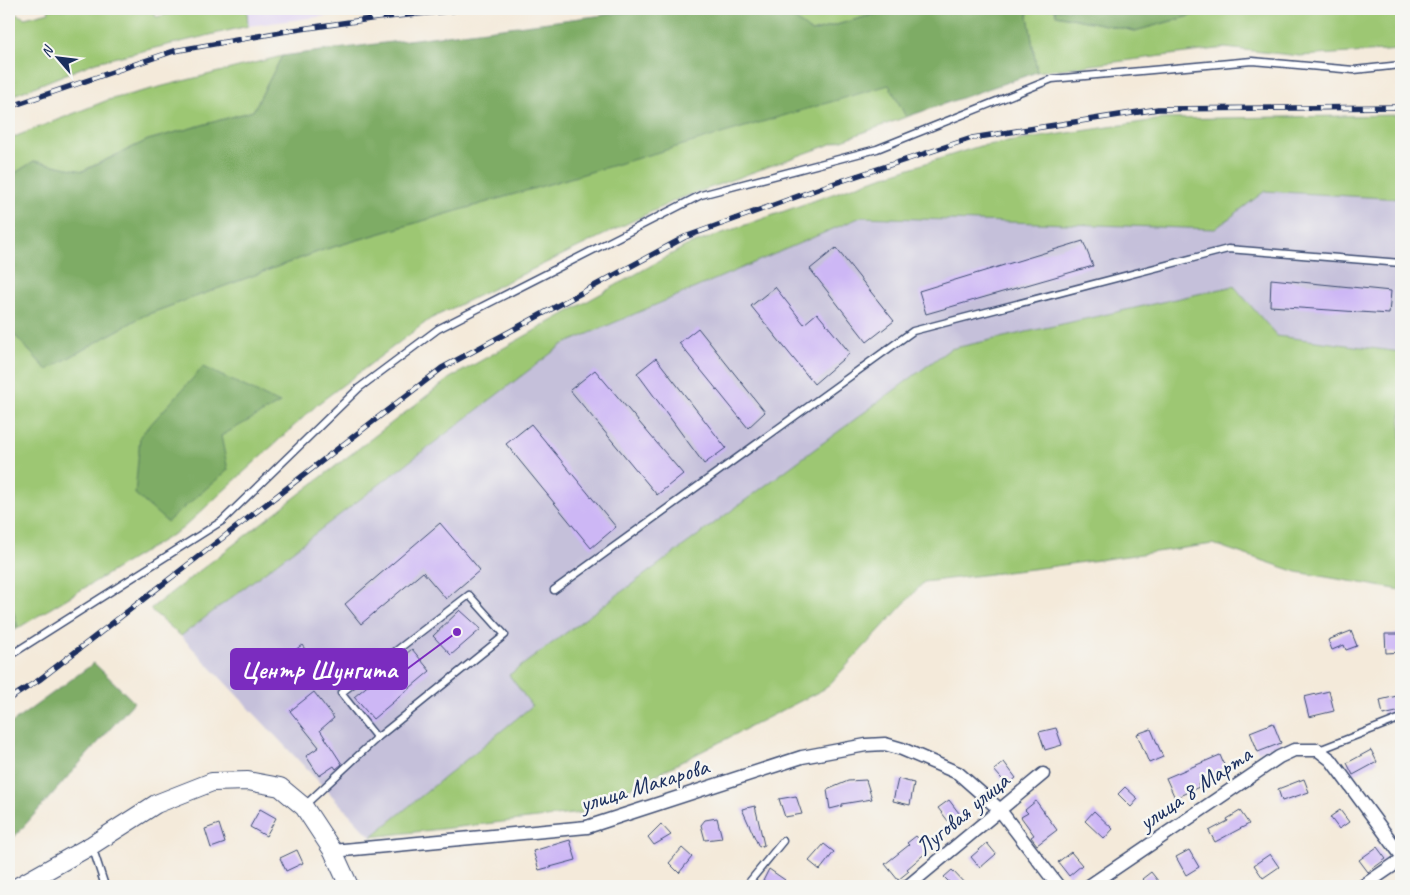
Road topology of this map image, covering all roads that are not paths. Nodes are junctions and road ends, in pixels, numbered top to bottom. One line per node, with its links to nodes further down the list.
1 (1401, 65): 4 (lane)
2 (1401, 263): 3 (lane)
3 (554, 590)
4 (9, 656)
5 (1401, 718): 7 (lane)
6 (377, 738): 6 (lane); 9 (lane)
7 (1318, 750): 14 (street); 22 (street, улица 8 Марта)
8 (1043, 774): 10 (street, Луговая улица)
9 (304, 807): 12 (main road); 13 (main road)
10 (999, 809): 13 (street, улица Макарова); 20 (street, Луговая улица); 21 (street, улица Макарова)
11 (783, 841): 19 (lane)
12 (92, 844): 16 (main road); 17 (lane)
13 (333, 851): 18 (main road)
14 (1401, 855)
15 (1401, 860): 23 (street)
16 (19, 886)
17 (105, 886)
18 (349, 886)
19 (746, 886)
20 (908, 886)
21 (1058, 886)
22 (1088, 886)
23 (1364, 886)

